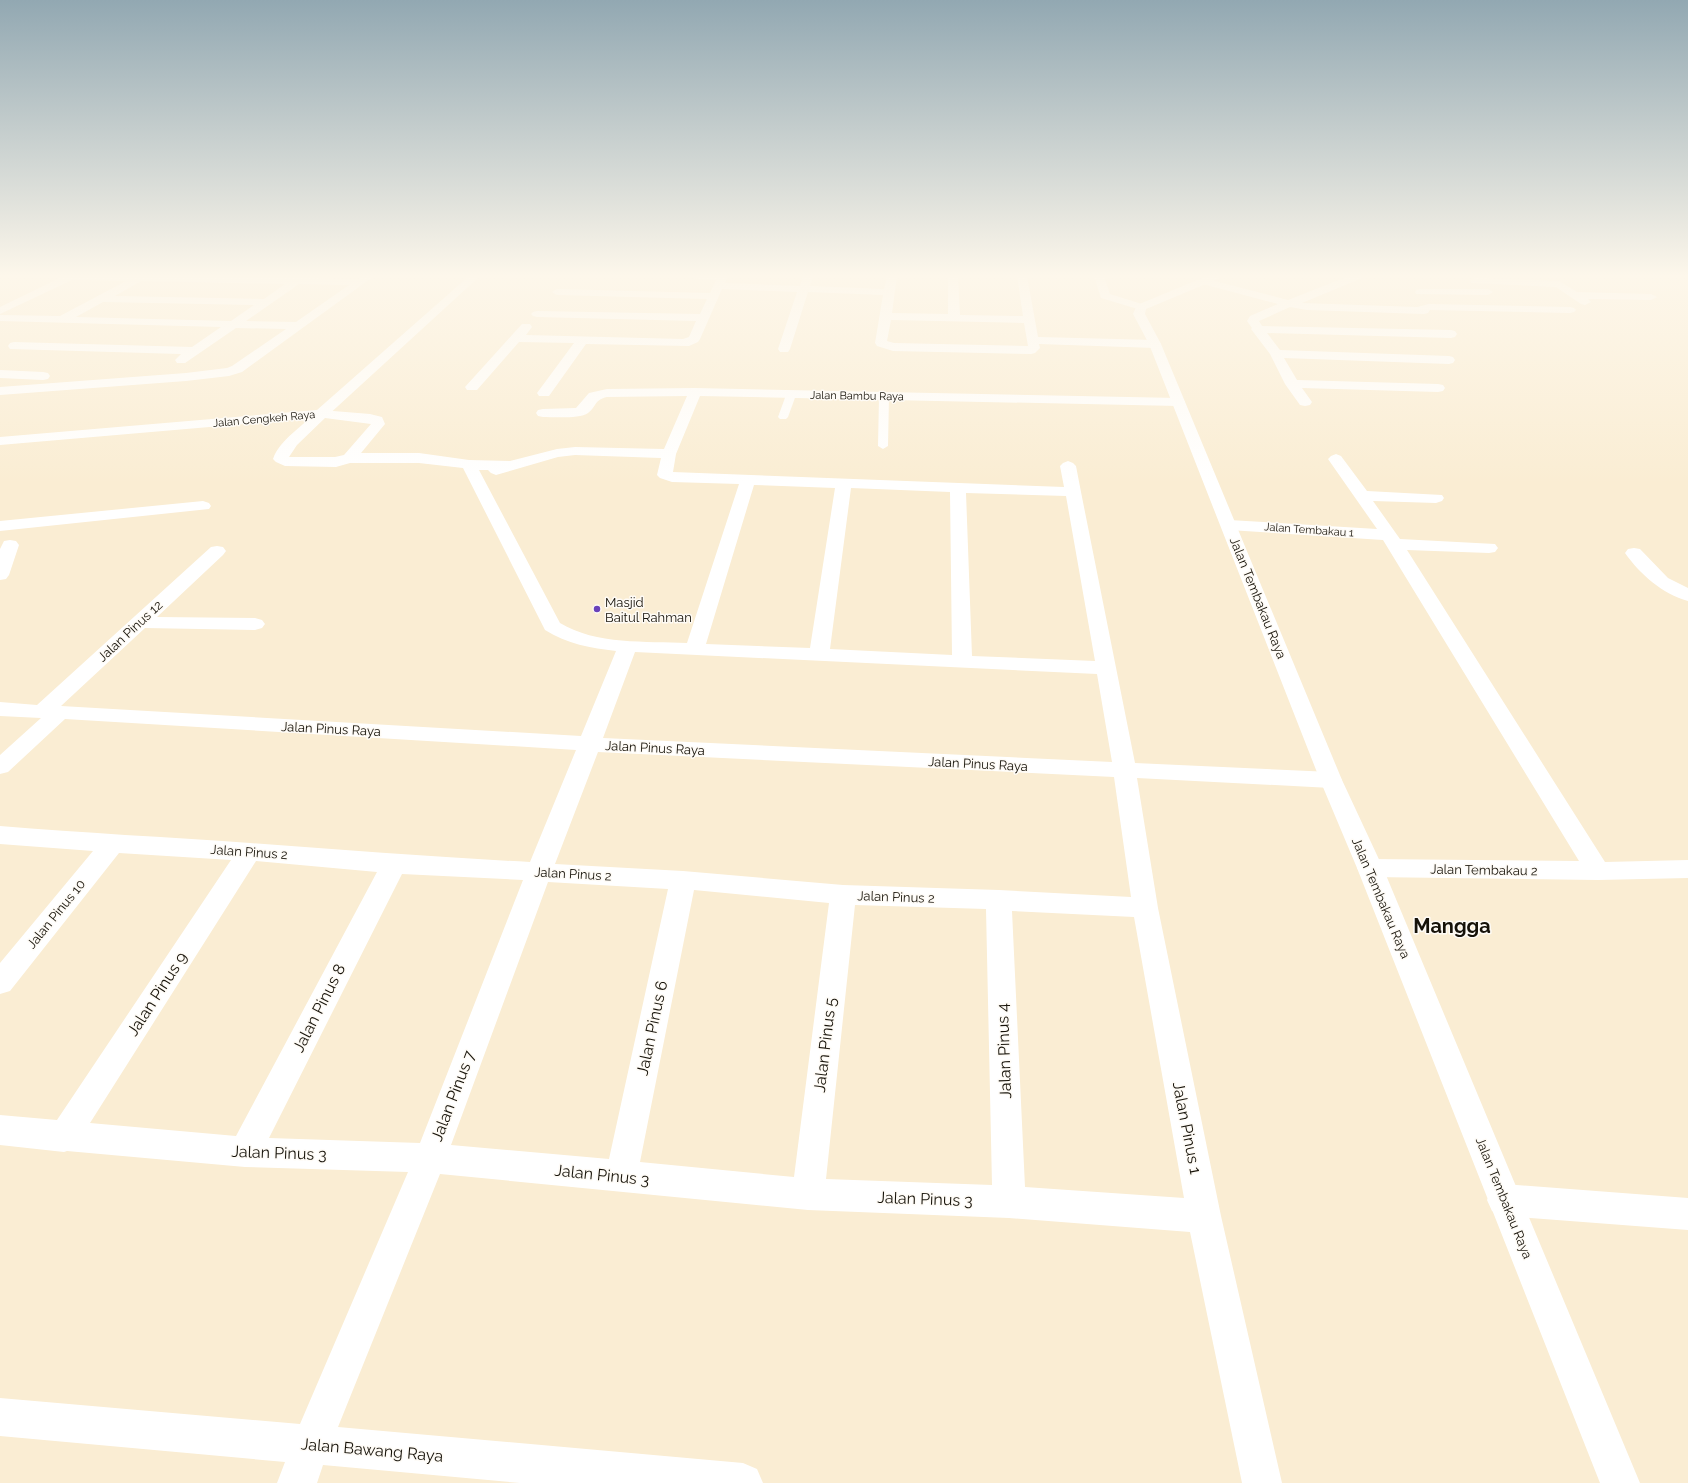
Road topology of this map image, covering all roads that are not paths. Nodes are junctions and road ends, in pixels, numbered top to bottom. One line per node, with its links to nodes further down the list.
1 (14, 345): 13 (street)
2 (202, 345): 13 (street)
3 (272, 345): 17 (street)
4 (398, 345): 30 (street, Jalan Cengkeh Raya)
5 (510, 345): 20 (street)
6 (579, 345): 24 (street)
7 (785, 345): 12 (street)
8 (888, 345): 9 (street)
9 (1031, 345)
10 (1156, 345): 27 (street, Jalan Tembakau Raya)
11 (1269, 345): 14 (street)
12 (784, 349)
13 (193, 351): 17 (street)
14 (1276, 354): 15 (street); 19 (street)
15 (1449, 360)
16 (0, 374): 18 (street)
17 (152, 379): 18 (street)
18 (138, 380): 22 (street)
19 (1292, 384): 21 (street); 28 (street)
20 (472, 387)
21 (1438, 388)
22 (0, 391)
23 (695, 392): 25 (street, Jalan Bambu Raya); 29 (street, Jalan Bambu Raya); 34 (street)
24 (544, 393)
25 (791, 395): 26 (street, Jalan Bambu Raya); 31 (lane)
26 (884, 397): 27 (street, Jalan Bambu Raya); 33 (lane)
27 (1178, 402): 46 (street, Jalan Tembakau Raya)
28 (1305, 402)
29 (543, 413)
30 (321, 414): 32 (street, Jalan Cengkeh Raya); 35 (street); 35 (street)
31 (783, 416)
32 (0, 441)
33 (883, 446)
34 (669, 454): 38 (street); 39 (street)
35 (349, 458): 38 (street)
36 (1336, 459): 43 (street)
37 (1068, 466): 42 (street, Jalan Pinus 1)
38 (471, 470): 57 (street)
39 (748, 480): 40 (street); 58 (street)
40 (844, 483): 41 (street); 59 (street)
41 (958, 488): 42 (street); 60 (street)
42 (1073, 492): 61 (street, Jalan Pinus 1)
43 (1362, 496): 44 (street); 48 (street)
44 (1436, 498)
45 (203, 506): 47 (street)
46 (1229, 525): 48 (street, Jalan Tembakau 1); 67 (street, Jalan Tembakau Raya)
47 (0, 526)
48 (1391, 540): 50 (street, Jalan Tembakau 1); 74 (street)
49 (10, 546): 53 (street)
50 (1489, 548)
51 (218, 551): 55 (street, Jalan Pinus 12)
52 (1634, 554): 54 (street)
53 (0, 575)
54 (1688, 595)
55 (139, 622): 56 (street); 63 (street, Jalan Pinus 12)
56 (255, 624)
57 (628, 646): 58 (street); 64 (street, Jalan Pinus 7)
58 (695, 649): 59 (street)
59 (818, 654): 60 (street)
60 (962, 661): 61 (street)
61 (1106, 668): 66 (street, Jalan Pinus 1)
62 (0, 709): 63 (street, Jalan Pinus Raya)
63 (51, 712): 64 (street, Jalan Pinus Raya); 65 (street)
64 (590, 744): 66 (street, Jalan Pinus Raya); 75 (street, Jalan Pinus 7)
65 (0, 767)
66 (1125, 771): 67 (street, Jalan Pinus Raya); 79 (street, Jalan Pinus 1)
67 (1331, 780): 72 (street, Jalan Tembakau Raya)
68 (0, 835): 69 (street, Jalan Pinus 2)
69 (113, 844): 70 (street, Jalan Pinus 2); 80 (street, Jalan Pinus 10)
70 (249, 852): 71 (street, Jalan Pinus 2); 82 (street, Jalan Pinus 9)
71 (394, 864): 75 (street, Jalan Pinus 2); 83 (street, Jalan Pinus 8)
72 (1370, 868): 74 (street, Jalan Tembakau 2); 87 (street, Jalan Tembakau Raya)
73 (1688, 869): 74 (street, Jalan Tembakau 2)
74 (1598, 871)
75 (539, 872): 76 (street, Jalan Pinus 2); 84 (street, Jalan Pinus 7)
76 (683, 880): 77 (street, Jalan Pinus 2); 85 (street, Jalan Pinus 6)
77 (843, 895): 78 (street, Jalan Pinus 2); 86 (street, Jalan Pinus 5)
78 (999, 900): 79 (street, Jalan Pinus 2); 88 (street, Jalan Pinus 4)
79 (1145, 908): 90 (street, Jalan Pinus 1)
80 (0, 983)
81 (0, 1130): 82 (street, Jalan Pinus 3)
82 (64, 1137): 83 (street, Jalan Pinus 3)
83 (245, 1152): 84 (street, Jalan Pinus 3)
84 (430, 1158): 85 (street, Jalan Pinus 3); 92 (street, Jalan Pinus 7)
85 (621, 1176): 86 (street, Jalan Pinus 3)
86 (808, 1194): 88 (street, Jalan Pinus 3)
87 (1504, 1200): 89 (street); 96 (street, Jalan Tembakau Raya)
88 (1009, 1202): 90 (street, Jalan Pinus 3)
89 (1688, 1214)
90 (1204, 1216): 95 (street, Jalan Pinus 1)
91 (0, 1417): 92 (street, Jalan Bawang Raya)
92 (311, 1445): 93 (street, Jalan Pinus 7); 94 (street, Jalan Bawang Raya)
93 (297, 1483)
94 (743, 1483)
95 (1262, 1483)
96 (1620, 1483)

